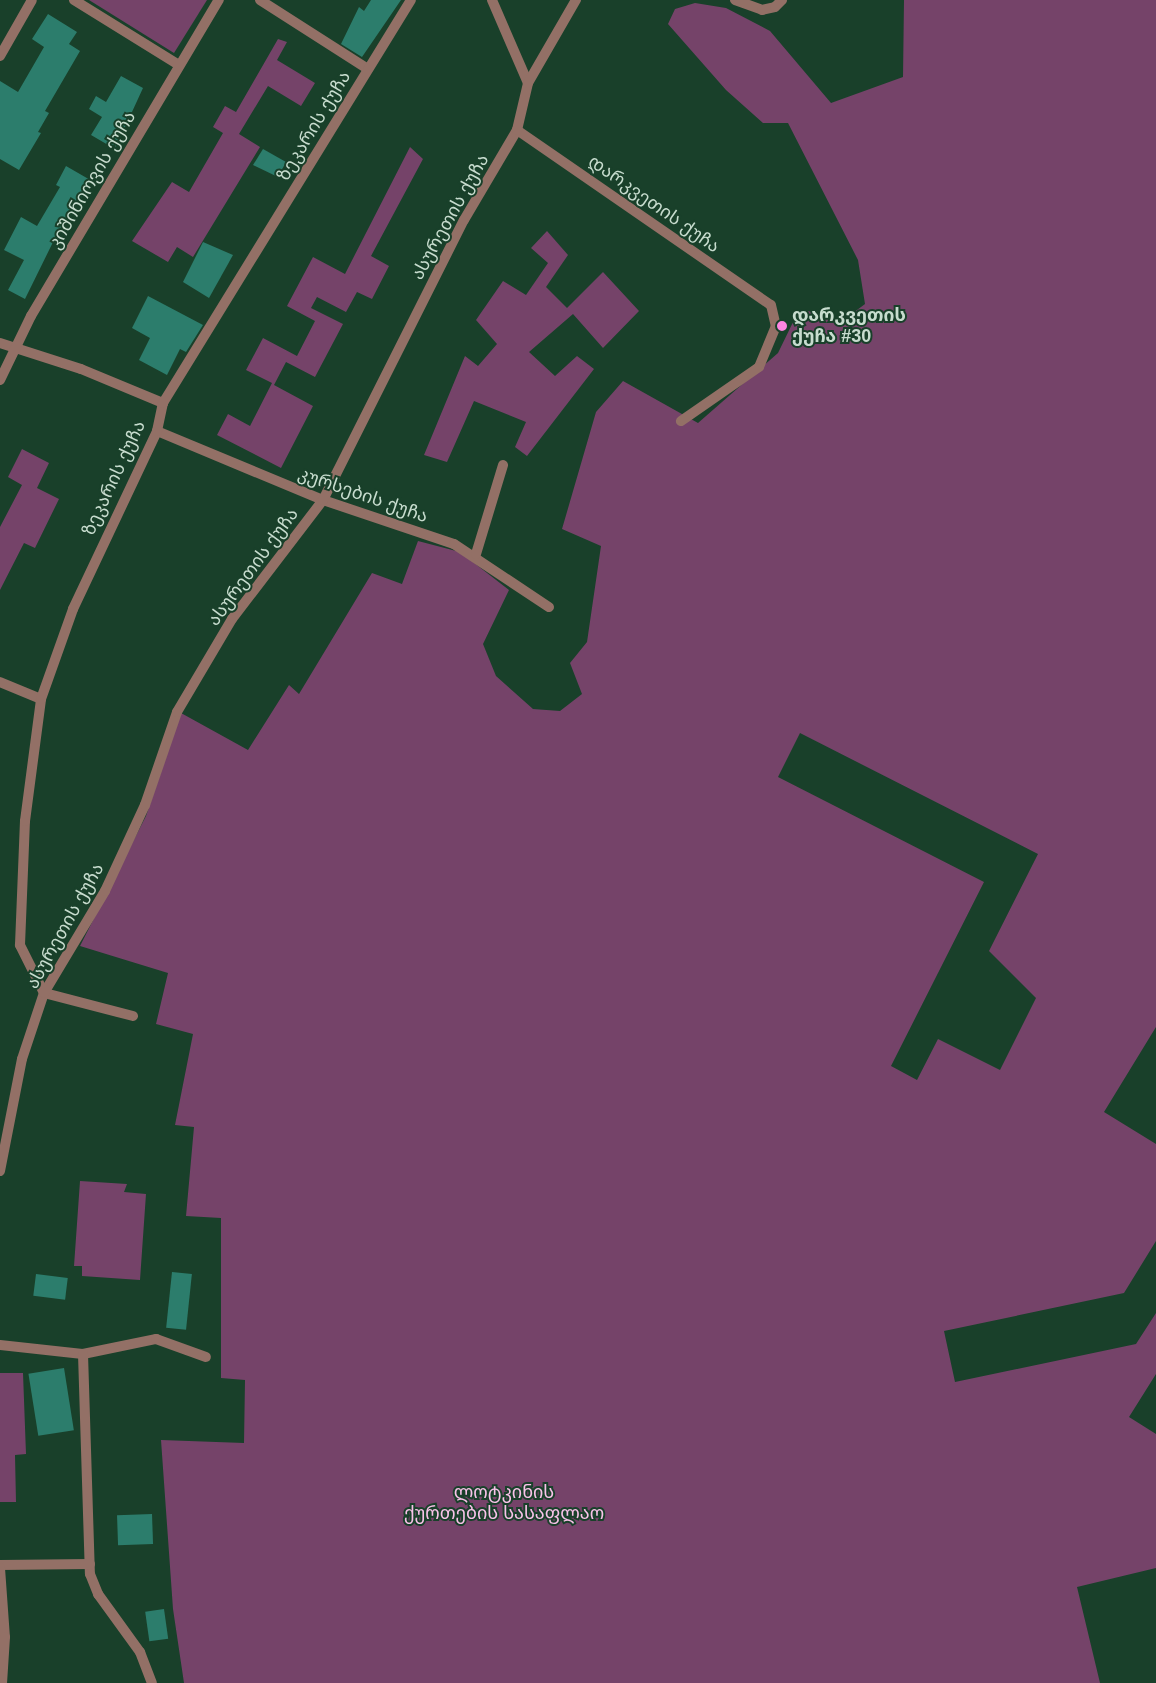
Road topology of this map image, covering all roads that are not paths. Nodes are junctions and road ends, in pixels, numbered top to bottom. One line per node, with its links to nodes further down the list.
1 (32, 0): 10 (street)
2 (74, 0): 11 (street)
3 (219, 0): 11 (street, კიშინიოვის ქუჩა)
4 (260, 0): 12 (street)
5 (411, 0): 12 (street, ზეკარის ქუჩა)
6 (492, 0): 13 (street)
7 (576, 0): 13 (street, ასურეთის ქუჩა)
8 (735, 0): 9 (street)
9 (782, 0)
10 (0, 56)
11 (179, 65): 16 (street, კიშინიოვის ქუჩა)
12 (368, 69): 18 (street, ზეკარის ქუჩა)
13 (528, 83): 14 (street, ასურეთის ქუჩა)
14 (517, 130): 19 (street, დარკვეთის ქუჩა); 22 (street, ასურეთის ქუჩა)
15 (0, 343): 16 (street)
16 (18, 348): 17 (street, კიშინიოვის ქუჩა); 18 (street)
17 (0, 380)
18 (163, 403): 20 (street, ზეკარის ქუჩა)
19 (681, 421)
20 (157, 431): 22 (street, კურსების ქუჩა); 26 (street, ზეკარის ქუჩა)
21 (502, 465): 23 (street)
22 (322, 500): 23 (street, კურსების ქუჩა); 27 (street, ასურეთის ქუჩა)
23 (476, 554): 24 (street, კურსების ქუჩა)
24 (549, 607)
25 (0, 682): 26 (street)
26 (41, 699): 27 (street, ზეკარის ქუჩა)
27 (44, 993): 28 (street); 29 (street, ასურეთის ქუჩა)
28 (133, 1016)
29 (0, 1172)
30 (0, 1345): 31 (street)
31 (83, 1354): 32 (street); 33 (street)
32 (206, 1357)
33 (90, 1564): 34 (street); 36 (street)
34 (0, 1567): 35 (street)
35 (2, 1683)
36 (152, 1683)

